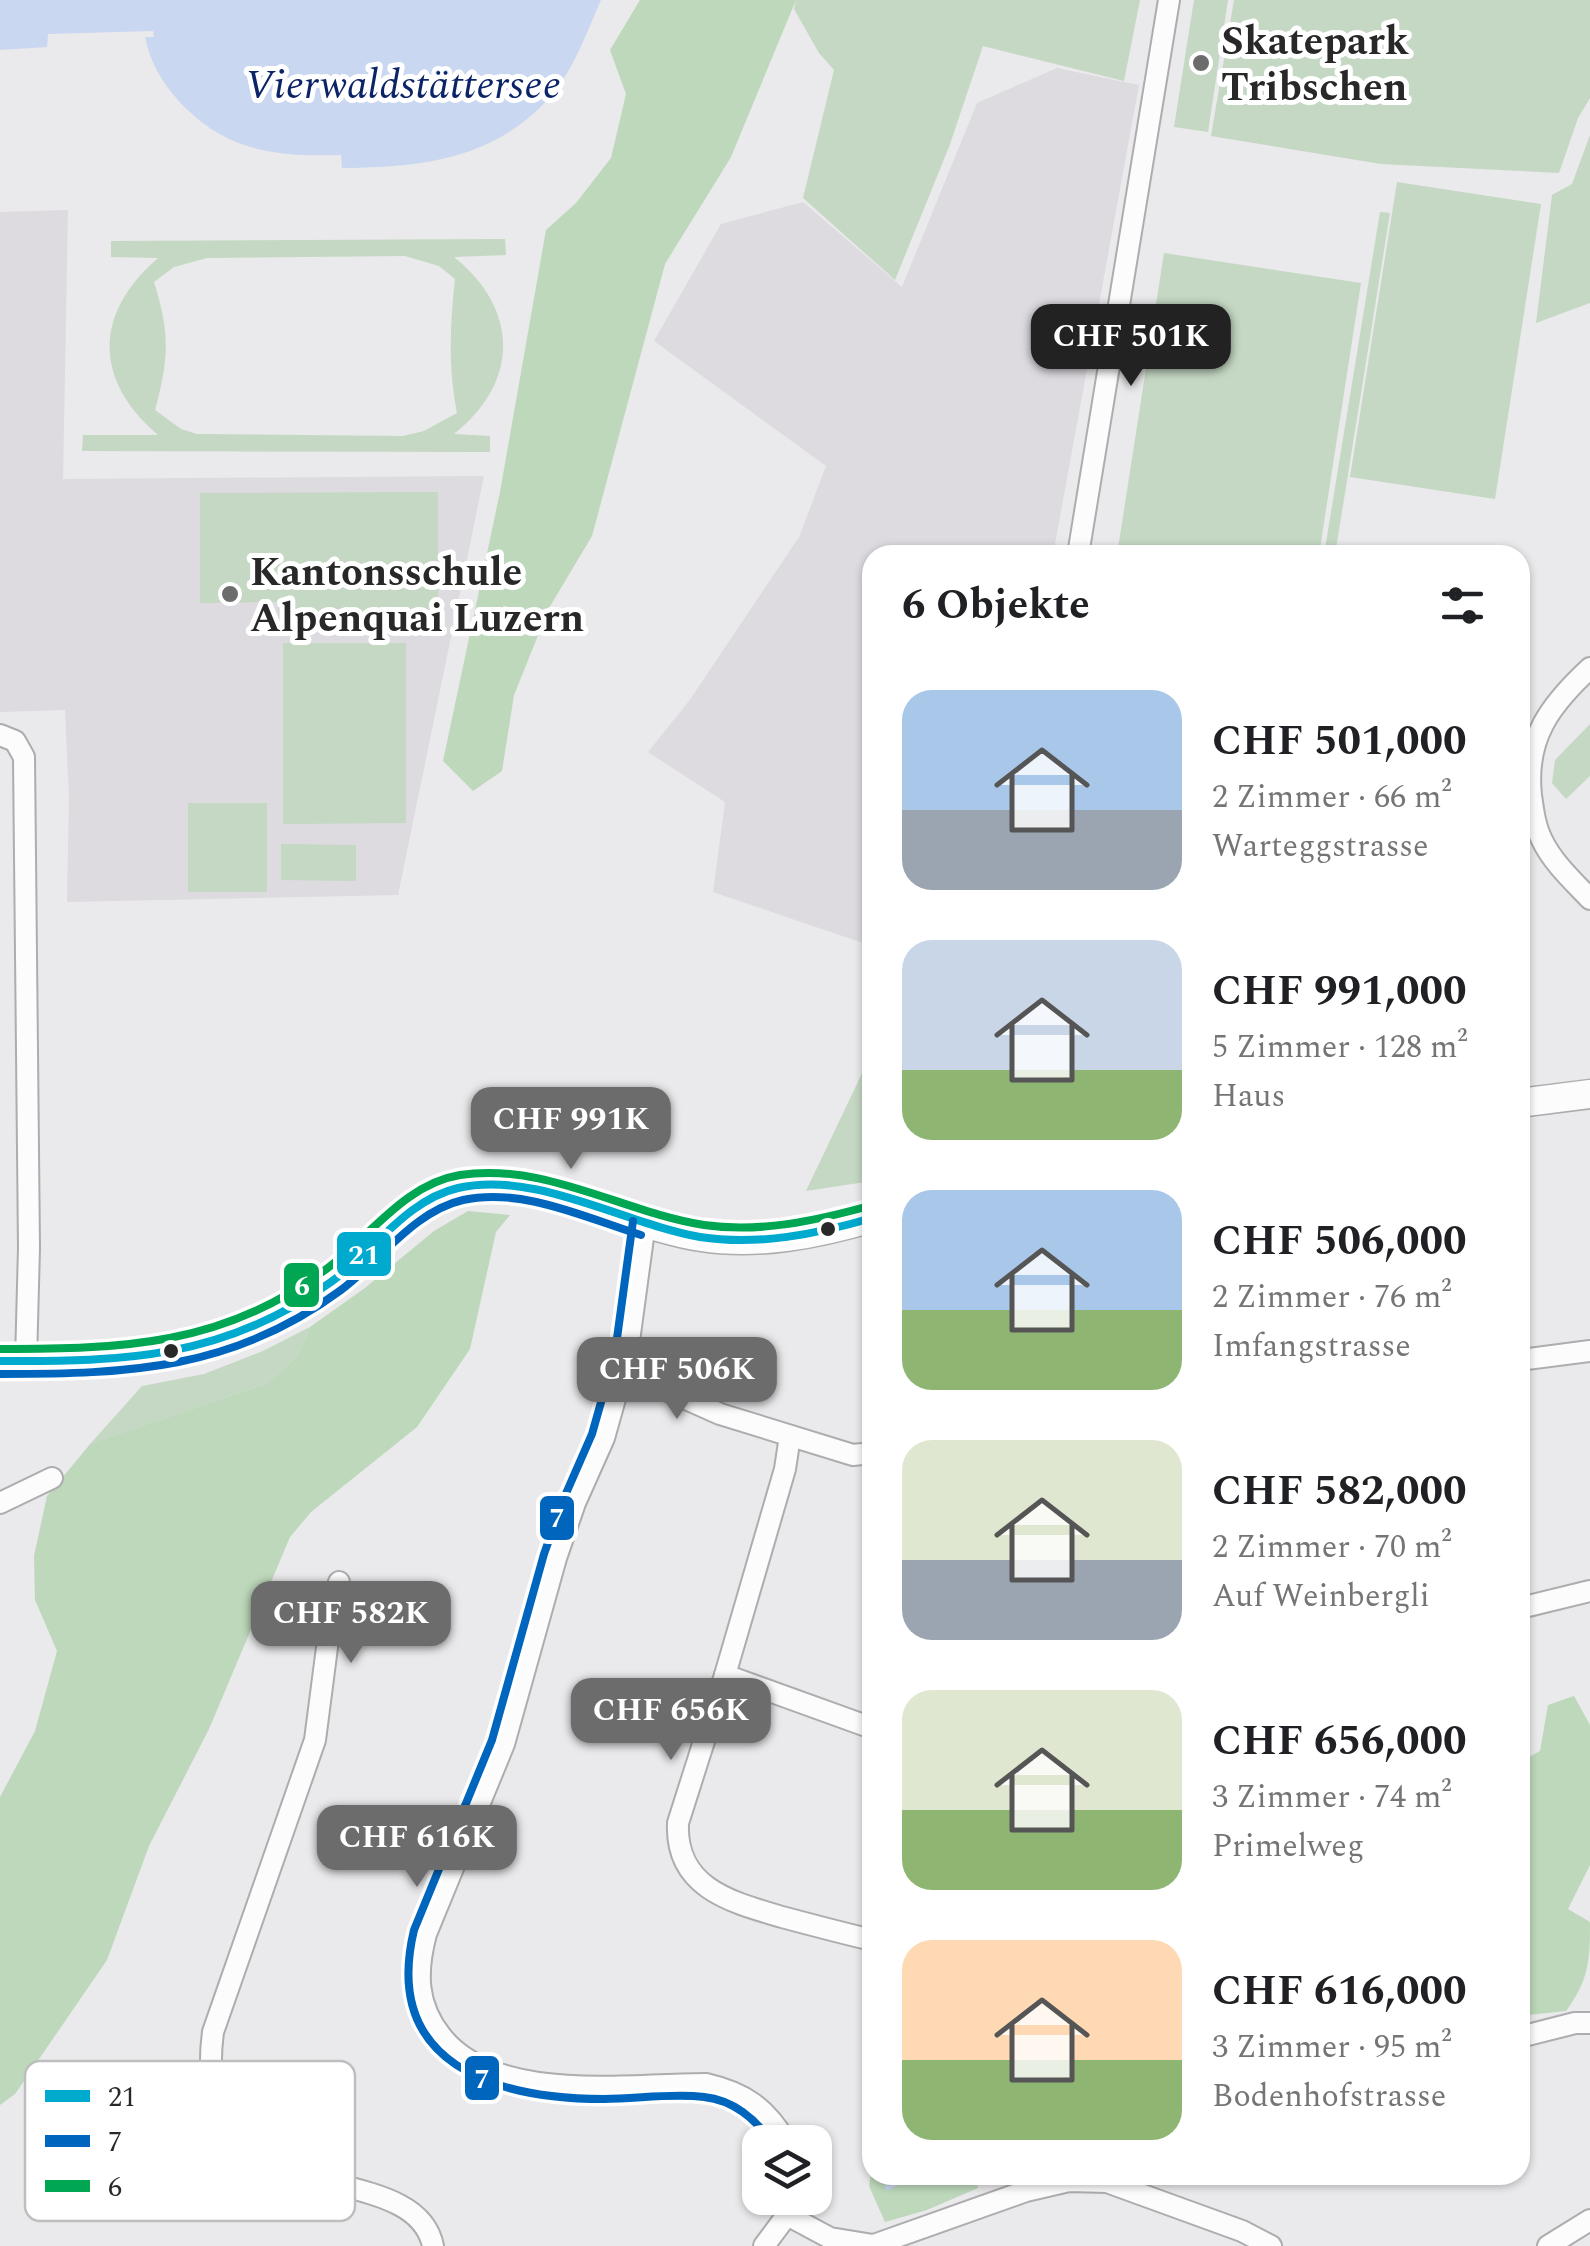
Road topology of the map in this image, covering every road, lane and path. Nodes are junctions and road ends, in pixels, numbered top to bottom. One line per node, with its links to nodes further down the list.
1 (1170, 0): 2 (street)
2 (1080, 545)
3 (1590, 668): 5 (street)
4 (8, 738): 14 (street)
5 (1530, 766)
6 (1530, 788): 7 (street)
7 (1590, 900)
8 (1590, 1094): 9 (street)
9 (1530, 1102)
10 (862, 1220): 11 (street)
11 (645, 1223): 14 (street); 15 (street)
12 (1590, 1351): 13 (street)
13 (1530, 1359)
14 (13, 1361)
15 (622, 1376): 16 (street); 29 (street)
16 (790, 1436): 17 (street); 23 (street)
17 (862, 1454)
18 (52, 1478): 19 (street)
19 (0, 1503)
20 (339, 1582): 28 (street)
21 (1590, 1591): 22 (street)
22 (1530, 1606)
23 (725, 1675): 24 (street); 25 (street)
24 (862, 1724)
25 (862, 1937)
26 (1590, 2022): 27 (street)
27 (1530, 2034)
28 (209, 2061)
29 (776, 2125)
30 (1052, 2185): 38 (street)
31 (1123, 2185): 39 (street)
32 (355, 2190): 36 (street)
33 (783, 2215): 37 (street)
34 (801, 2215): 38 (street)
35 (1590, 2220): 40 (street)
36 (433, 2246)
37 (764, 2246)
38 (872, 2246)
39 (1271, 2246)
40 (1548, 2246)

